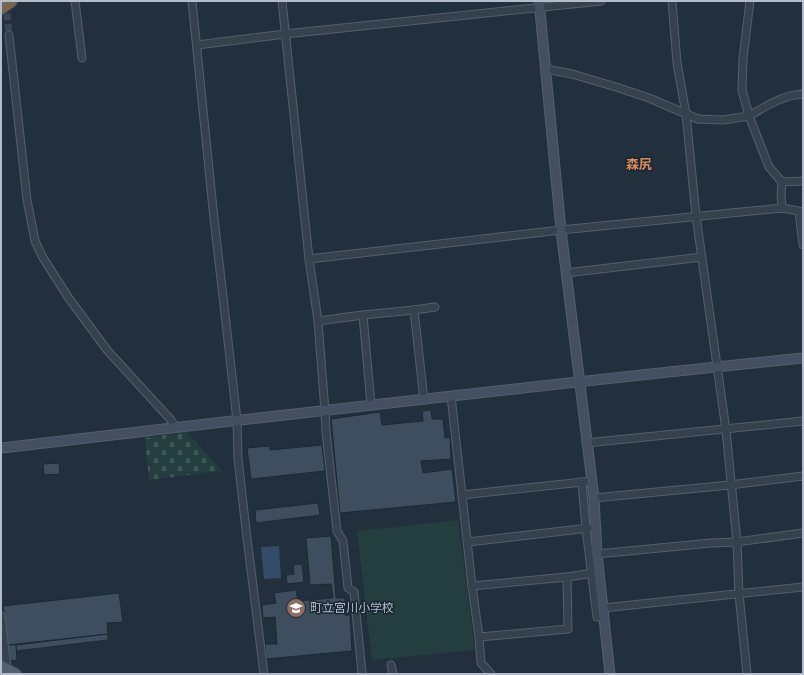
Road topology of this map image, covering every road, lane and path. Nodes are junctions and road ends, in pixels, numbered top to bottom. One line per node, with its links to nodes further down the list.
1 (11, 1): 9 (highway)
2 (75, 1): 13 (street)
3 (192, 1): 12 (street)
4 (282, 1): 10 (street)
5 (601, 1): 8 (street)
6 (672, 1): 16 (street)
7 (750, 1): 17 (street)
8 (539, 4): 10 (street); 14 (street)
9 (1, 8)
10 (285, 34): 12 (street); 25 (street)
11 (10, 35): 40 (street)
12 (197, 45): 38 (street)
13 (82, 58)
14 (546, 69): 16 (street); 22 (street)
15 (803, 94): 17 (street)
16 (686, 114): 17 (street); 21 (street)
17 (750, 116): 19 (street)
18 (803, 181): 19 (street)
19 (782, 182): 20 (street)
20 (782, 208): 21 (street); 23 (street)
21 (696, 216): 22 (street); 24 (street)
22 (561, 230): 25 (street); 26 (street)
23 (803, 245)
24 (702, 257): 26 (street); 32 (street)
25 (309, 259): 30 (street)
26 (566, 273): 33 (street)
27 (435, 307): 28 (street)
28 (414, 310): 29 (street); 35 (street)
29 (363, 315): 30 (street); 36 (street)
30 (318, 321): 37 (street)
31 (803, 358): 32 (street)
32 (716, 367): 33 (street); 41 (street)
33 (580, 382): 34 (street); 42 (street)
34 (451, 396): 35 (street); 48 (street)
35 (424, 400): 36 (street)
36 (371, 405): 37 (street)
37 (325, 411): 38 (street); 67 (street)
38 (237, 420): 40 (street); 65 (street)
39 (803, 421): 41 (street)
40 (175, 428): 43 (street)
41 (726, 430): 42 (street); 47 (street)
42 (586, 443): 45 (street)
43 (1, 448)
44 (803, 476): 47 (street)
45 (592, 481): 46 (street); 49 (street)
46 (582, 482): 48 (street); 50 (street)
47 (730, 485): 49 (street); 53 (street)
48 (462, 495): 52 (street)
49 (594, 498): 50 (street)
50 (591, 528): 52 (street); 54 (street); 55 (street)
51 (803, 532): 53 (street)
52 (468, 542): 57 (street)
53 (737, 542): 54 (street); 59 (street)
54 (597, 554): 55 (street)
55 (595, 573): 56 (street); 60 (street)
56 (567, 577): 57 (street); 62 (street)
57 (472, 586): 62 (street)
58 (803, 587): 59 (street)
59 (739, 594): 60 (street); 71 (street)
60 (604, 612): 70 (street)
61 (1, 616): 64 (street)
62 (479, 637): 69 (street)
63 (391, 665): 68 (street)
64 (8, 670)
65 (264, 674)
66 (353, 674): 67 (street)
67 (362, 674)
68 (393, 674)
69 (491, 674)
70 (610, 674)
71 (747, 674)

